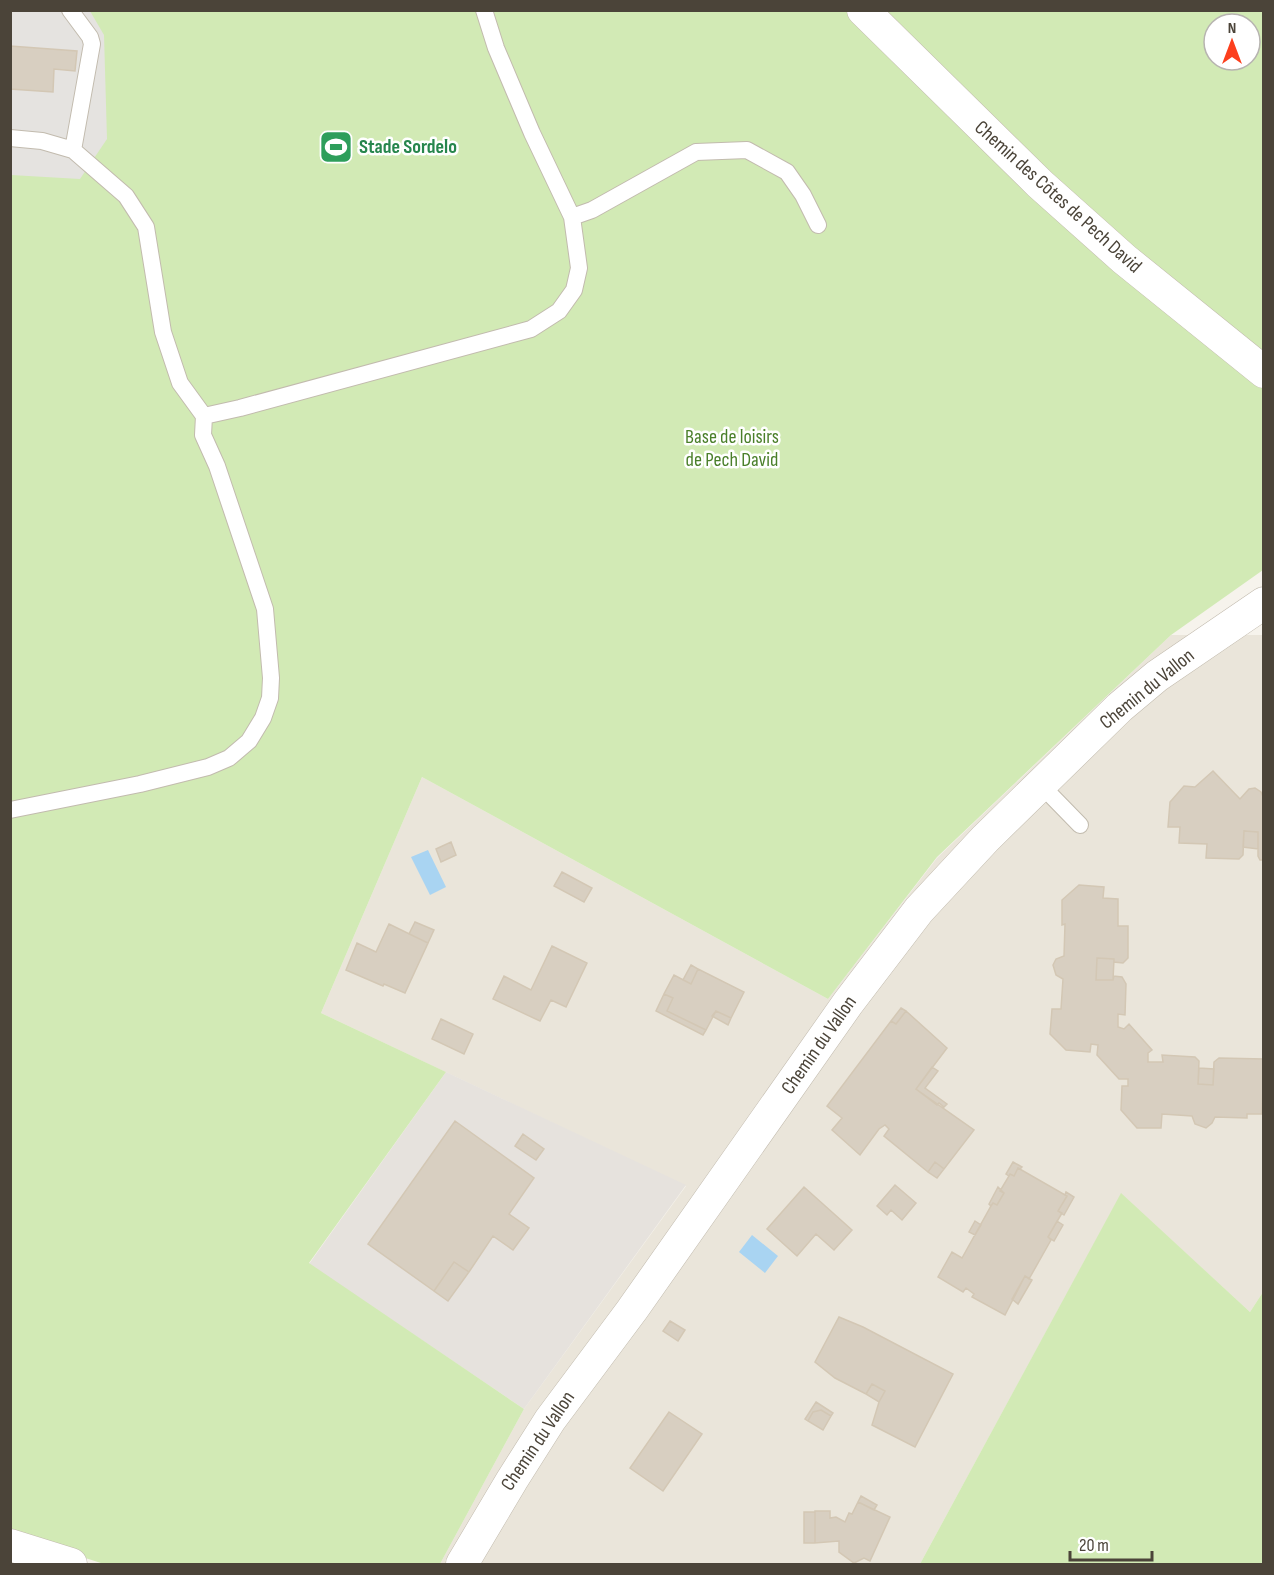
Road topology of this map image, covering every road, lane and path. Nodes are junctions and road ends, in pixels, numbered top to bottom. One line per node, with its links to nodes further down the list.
1 (70, 10): 5 (lane)
2 (484, 10): 6 (lane)
3 (863, 10): 8 (street, Chemin des Côtes de Pech David)
4 (10, 138): 5 (lane)
5 (73, 150): 9 (lane)
6 (572, 217): 7 (lane); 9 (lane)
7 (818, 225)
8 (1263, 372)
9 (204, 416): 12 (lane)
10 (1263, 603): 11 (street, Chemin du Vallon)
11 (1041, 785): 13 (lane); 16 (street, Chemin du Vallon)
12 (10, 810)
13 (1080, 825)
14 (10, 1545): 15 (street)
15 (71, 1564)
16 (462, 1564)

